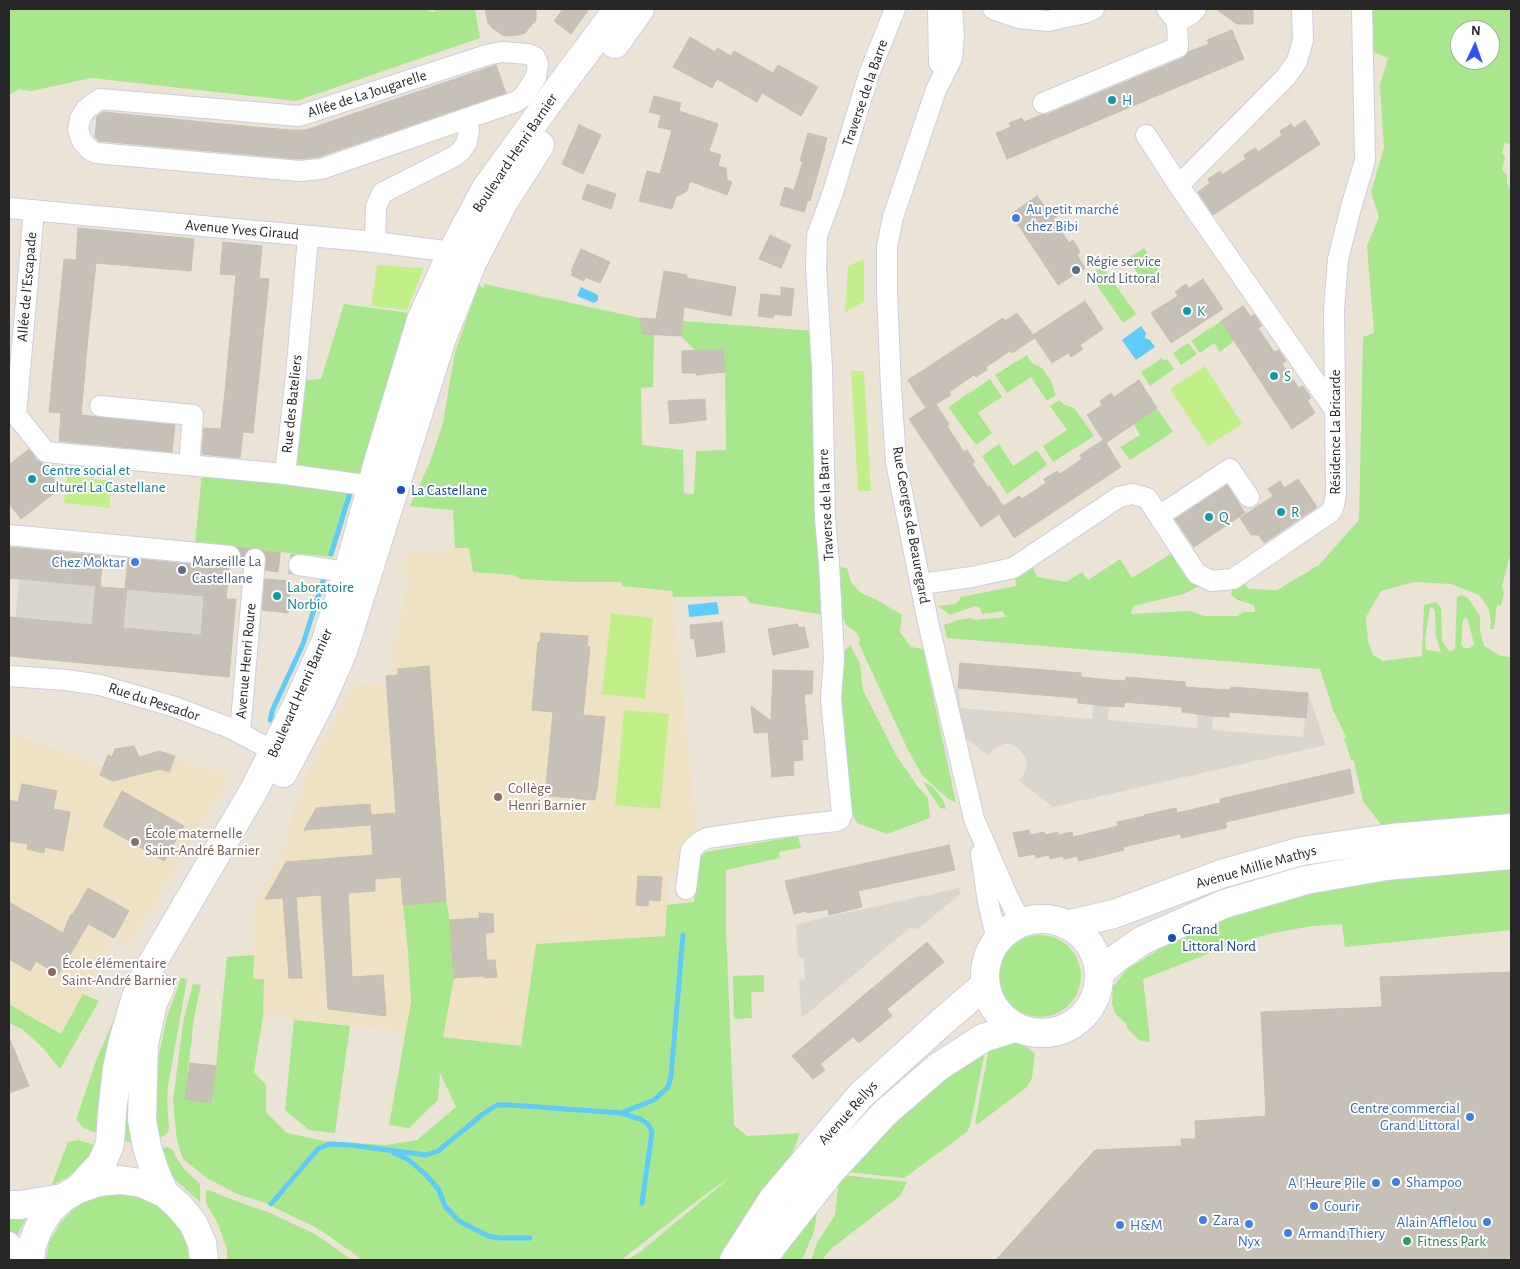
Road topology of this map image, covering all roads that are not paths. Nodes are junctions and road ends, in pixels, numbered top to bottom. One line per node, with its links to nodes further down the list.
1 (618, 9): 19 (main road, Boulevard Henri Barnier)
2 (640, 9): 19 (main road, Boulevard Henri Barnier)
3 (895, 9): 40 (street, Traverse de la Barre)
4 (994, 9): 5 (street)
5 (1094, 9)
6 (1196, 9): 10 (street)
7 (1302, 9): 14 (street)
8 (1362, 9): 21 (street, Résidence La Bricarde)
9 (950, 10): 33 (street, Rue Georges de Beauregard)
10 (1172, 16): 11 (street)
11 (1043, 103)
12 (465, 119): 12 (street, Allée de La Jougarelle); 18 (street)
13 (1146, 135): 14 (street)
14 (1179, 185): 21 (street)
15 (9, 208): 16 (street, Avenue Yves Giraud)
16 (34, 210): 17 (street, Avenue Yves Giraud); 22 (street, Allée de l'Escapade)
17 (308, 236): 18 (street, Avenue Yves Giraud); 24 (street, Rue des Bateliers)
18 (375, 242): 19 (street, Avenue Yves Giraud)
19 (462, 257): 25 (main road, Boulevard Henri Barnier); 32 (main road, Boulevard Henri Barnier)
20 (100, 406): 23 (street)
21 (1335, 410): 27 (street, Résidence La Bricarde)
22 (15, 426): 23 (street, Rue des Bateliers)
23 (188, 465): 24 (street, Rue des Bateliers)
24 (285, 474): 25 (street)
25 (372, 486): 32 (main road, Boulevard Henri Barnier)
26 (1249, 496): 27 (street)
27 (1159, 516): 33 (street, Résidence La Bricarde)
28 (9, 535): 29 (street)
29 (230, 556)
30 (255, 559): 35 (street, Avenue Henri Roure)
31 (299, 565): 32 (street)
32 (357, 573): 36 (main road, Boulevard Henri Barnier)
33 (921, 584): 37 (street, Rue Georges de Beauregard)
34 (9, 676): 35 (street, Rue du Pescador)
35 (240, 733): 36 (street, Rue du Pescador)
36 (282, 755): 47 (main road, Boulevard Henri Barnier); 48 (main road, Boulevard Henri Barnier)
37 (976, 828): 41 (street, Rue Georges de Beauregard); 43 (street)
38 (1511, 828): 42 (main road, Avenue Millie Mathys)
39 (1511, 855): 44 (main road, Avenue Millie Mathys)
40 (686, 889)
41 (1021, 923): 42 (main road); 43 (main road)
42 (1066, 925): 44 (main road)
43 (997, 940): 45 (main road)
44 (1099, 974): 46 (main road)
45 (985, 985): 46 (main road); 54 (main road, Avenue Rellys)
46 (1017, 1027): 55 (main road, Avenue Rellys)
47 (70, 1193): 48 (main road); 49 (main road); 52 (main road, Boulevard Henri Barnier)
48 (164, 1193): 53 (main road)
49 (9, 1204)
50 (9, 1242): 51 (street)
51 (25, 1260)
52 (30, 1260)
53 (204, 1260)
54 (734, 1260)
55 (764, 1260)

